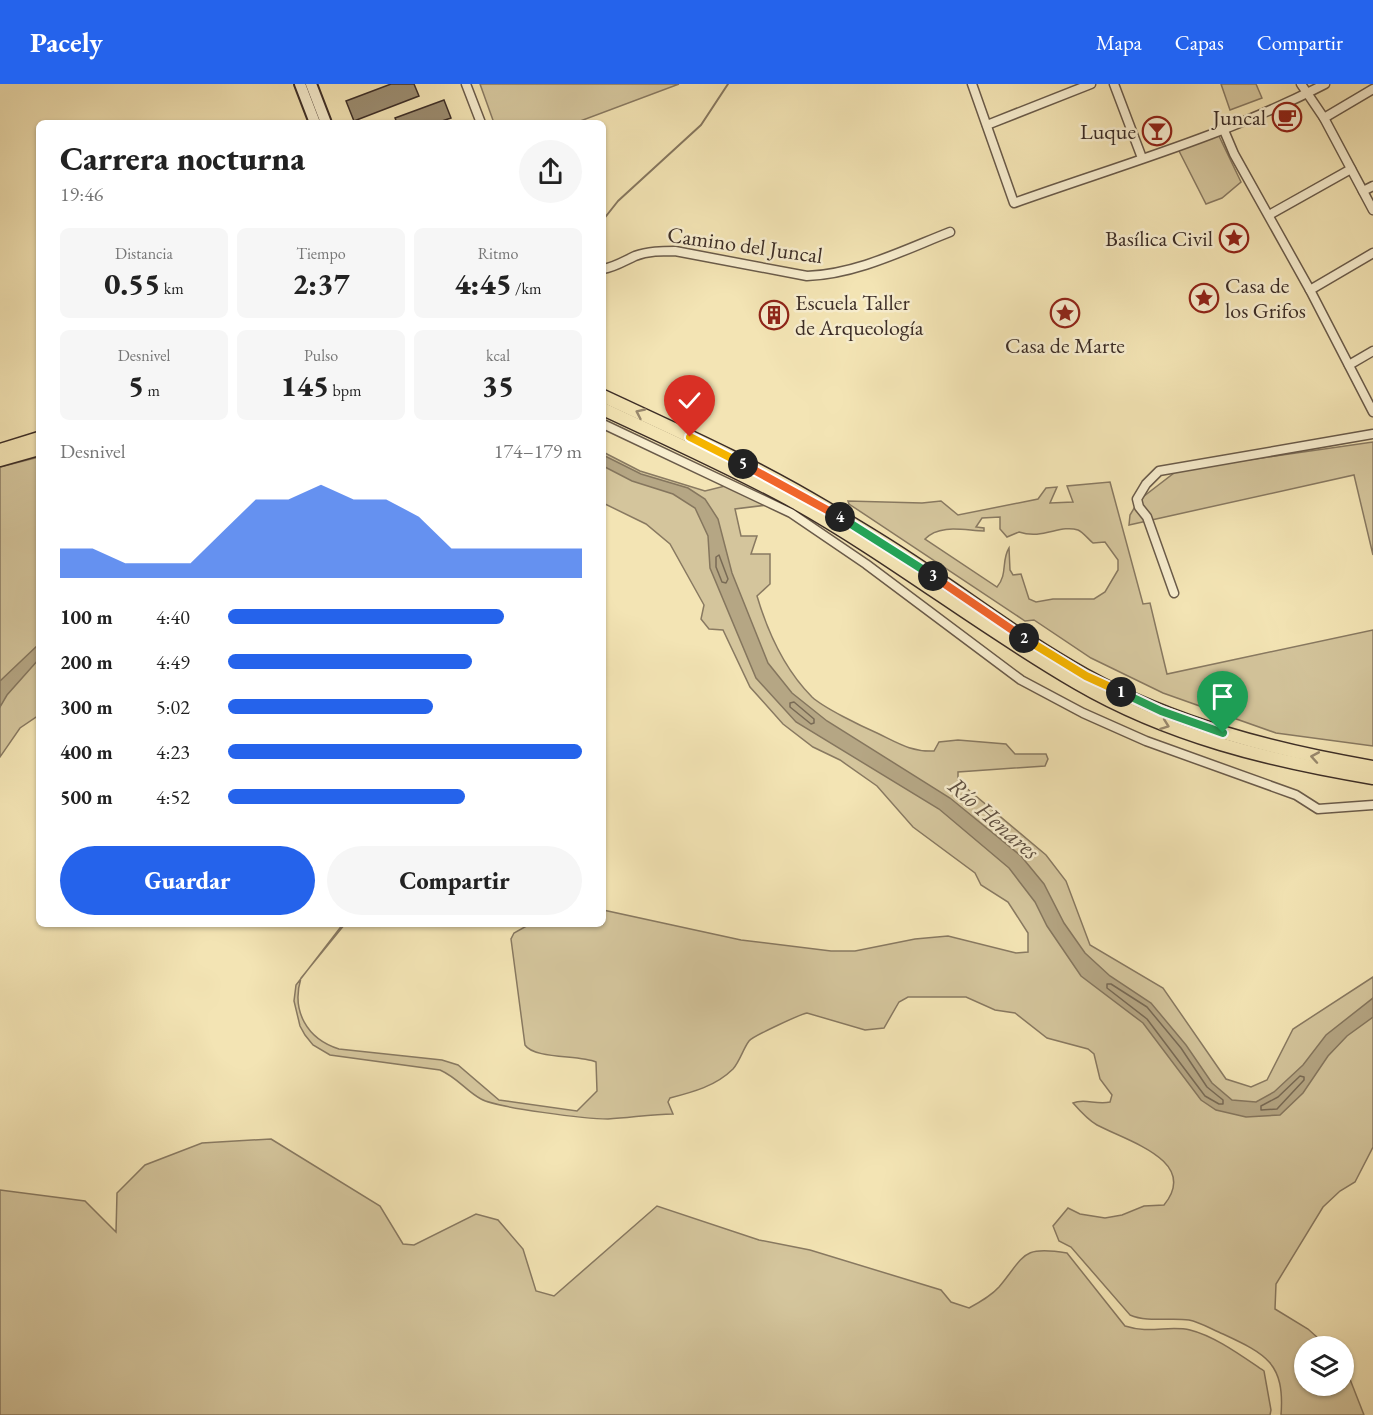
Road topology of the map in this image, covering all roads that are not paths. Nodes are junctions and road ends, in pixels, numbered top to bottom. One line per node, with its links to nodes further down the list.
1 (300, 84): 12 (street)
2 (311, 84): 13 (street)
3 (466, 84): 14 (street)
4 (972, 84): 15 (street)
5 (1091, 84): 15 (street)
6 (1114, 84): 17 (street)
7 (1301, 84): 10 (street)
8 (1325, 84): 10 (street)
9 (1373, 89): 11 (street)
10 (1307, 94): 11 (street); 16 (street)
11 (1324, 118): 18 (street)
12 (314, 120)
13 (325, 120)
14 (480, 120)
15 (987, 125): 17 (street)
16 (1223, 128): 17 (street); 22 (street)
17 (1142, 158)
18 (1351, 169): 20 (street); 22 (street)
19 (1373, 186): 20 (street)
20 (1363, 192): 21 (street)
21 (1373, 210)
22 (1269, 215): 26 (street)
23 (950, 232): 25 (street, Camino del Juncal)
24 (1373, 253): 26 (street)
25 (606, 268)
26 (1310, 290): 28 (street)
27 (1373, 351): 28 (street)
28 (1349, 365): 31 (street)
29 (606, 397): 39 (main road, one-way to 29)
30 (606, 410): 40 (main road, one-way to 40)
31 (1373, 412)
32 (606, 425): 41 (street)
33 (1373, 434): 38 (street)
34 (36, 439): 35 (main road)
35 (0, 450)
36 (36, 450): 37 (main road)
37 (0, 460)
38 (1174, 592)
39 (1373, 767)
40 (1373, 778)
41 (1373, 805)

